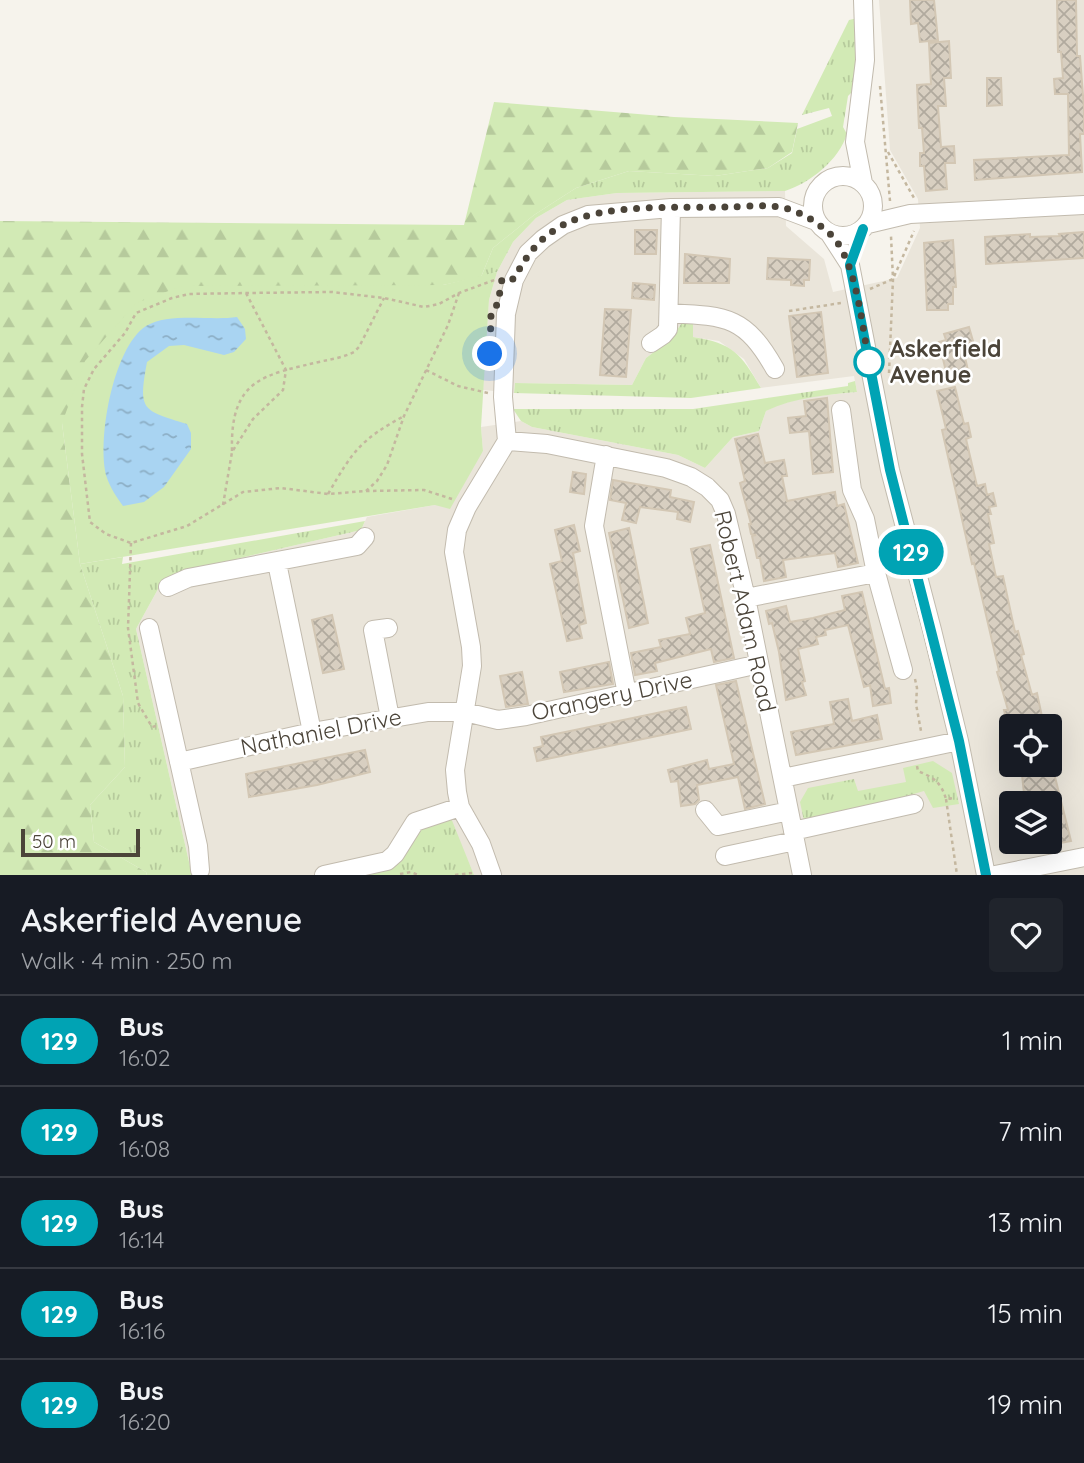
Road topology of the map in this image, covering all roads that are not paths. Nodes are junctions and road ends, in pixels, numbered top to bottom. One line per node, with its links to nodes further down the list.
1 (863, 0): 2 (street)
2 (855, 142): 3 (street); 4 (street)
3 (834, 178): 4 (street); 5 (street)
4 (867, 189): 9 (street); 11 (street)
5 (817, 190): 7 (street); 10 (street)
6 (1084, 205): 9 (street)
7 (779, 207): 8 (street); 10 (street)
8 (671, 208): 14 (street); 18 (street)
9 (890, 212): 11 (street)
10 (816, 221): 12 (street)
11 (865, 226): 12 (street); 13 (street)
12 (830, 234): 13 (street)
13 (850, 265): 33 (street)
14 (669, 313): 15 (street); 16 (street)
15 (651, 343)
16 (775, 369)
17 (841, 410): 22 (street)
18 (507, 441): 19 (street, Robert Adam Road); 30 (street)
19 (606, 455): 24 (street, Robert Adam Road); 29 (street)
20 (365, 537): 21 (street)
21 (277, 563): 23 (street); 32 (street)
22 (876, 573): 24 (street); 28 (street)
23 (168, 587)
24 (747, 598): 27 (street, Robert Adam Road)
25 (149, 628): 34 (street)
26 (388, 628): 31 (street)
27 (759, 664): 29 (street, Orangery Drive); 35 (street, Robert Adam Road)
28 (909, 673)
29 (627, 694): 30 (street, Orangery Drive)
30 (466, 712): 31 (street, Nathaniel Drive); 37 (street)
31 (390, 718): 32 (street, Nathaniel Drive)
32 (312, 732): 34 (street, Nathaniel Drive)
33 (959, 741): 35 (street); 47 (street)
34 (179, 762): 43 (street)
35 (783, 778): 39 (street, Robert Adam Road)
36 (914, 804): 40 (street)
37 (460, 807): 44 (street); 45 (street)
38 (705, 810): 39 (street)
39 (789, 811): 40 (street, Robert Adam Road)
40 (794, 836): 41 (street); 46 (street, Robert Adam Road)
41 (725, 856)
42 (1084, 857): 48 (street)
43 (200, 870)
44 (484, 874)
45 (324, 875)
46 (802, 875)
47 (986, 875)
48 (995, 875)

